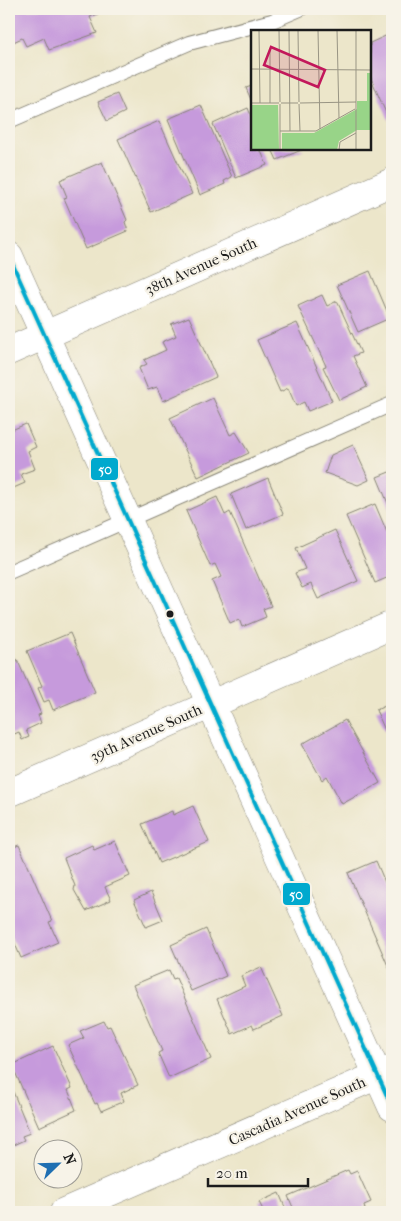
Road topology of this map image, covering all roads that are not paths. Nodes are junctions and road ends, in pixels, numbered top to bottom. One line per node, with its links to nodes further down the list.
1 (300, 9): 2 (lane)
2 (9, 121)
3 (392, 182): 5 (street, 38th Avenue South)
4 (9, 256): 5 (street)
5 (43, 336): 6 (street, 38th Avenue South); 8 (street)
6 (9, 351)
7 (392, 404): 8 (lane)
8 (127, 520): 9 (lane); 11 (street)
9 (9, 572)
10 (392, 625): 11 (street, 39th Avenue South)
11 (210, 705): 12 (street, 39th Avenue South); 13 (street)
12 (9, 793)
13 (385, 1072): 14 (street); 15 (street, Cascadia Avenue South)
14 (392, 1108)
15 (64, 1212)

